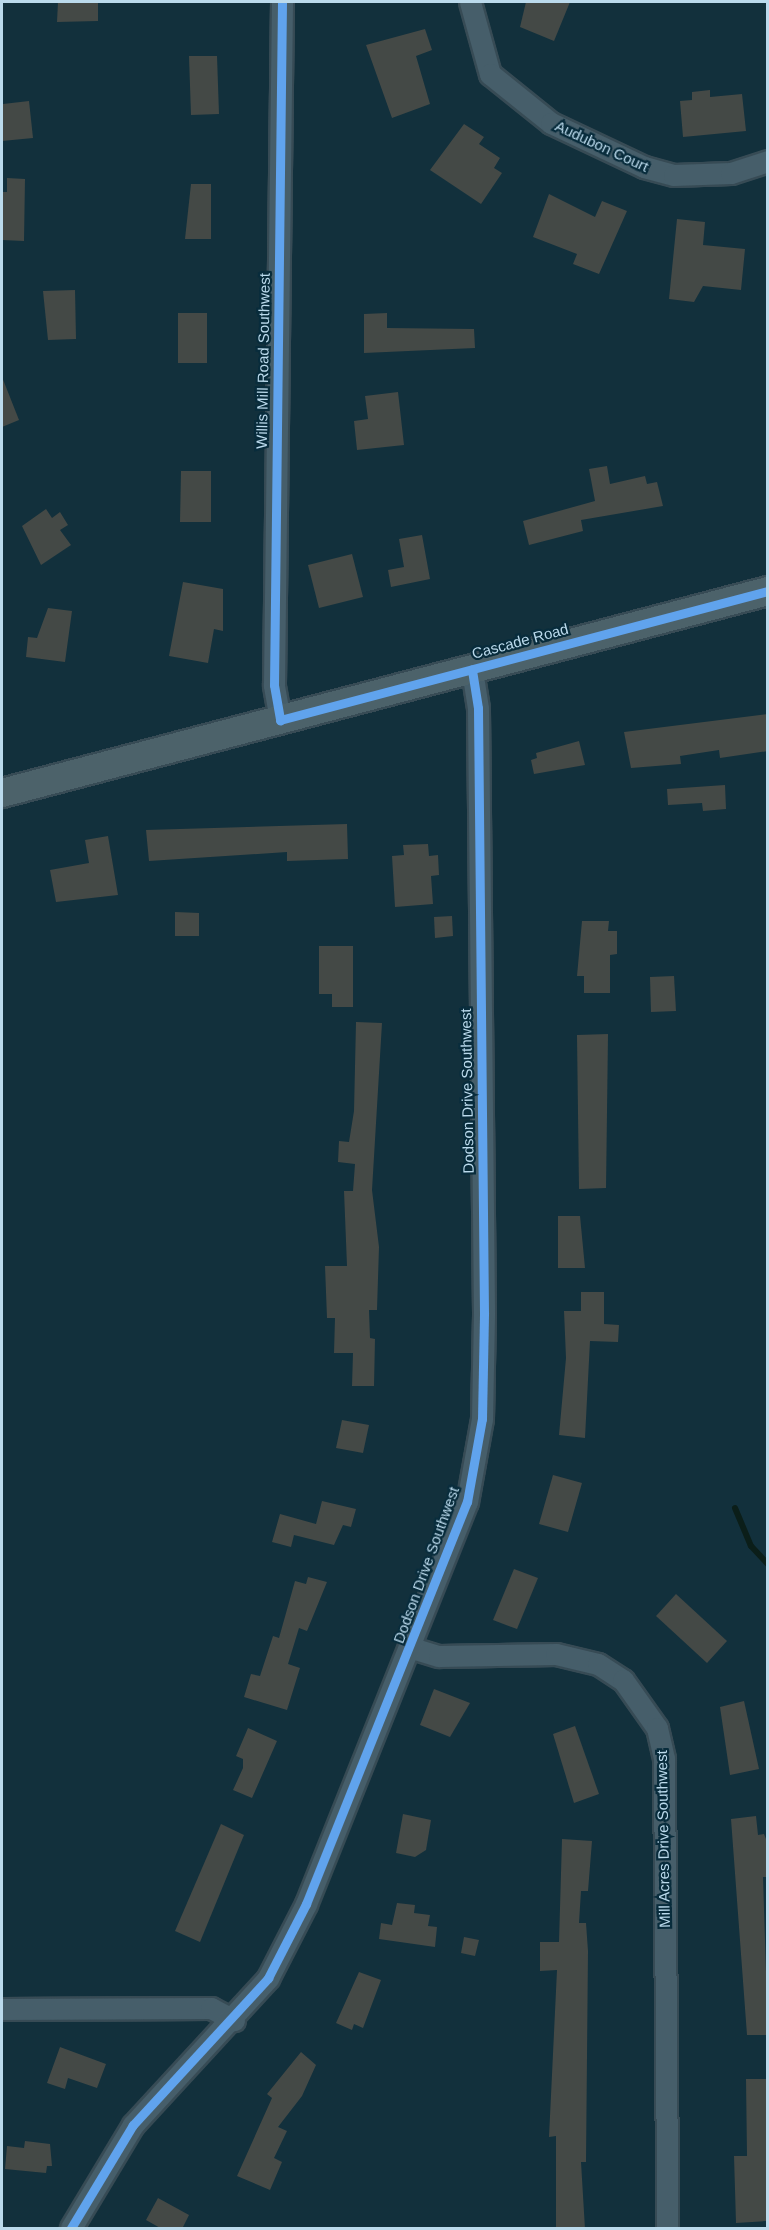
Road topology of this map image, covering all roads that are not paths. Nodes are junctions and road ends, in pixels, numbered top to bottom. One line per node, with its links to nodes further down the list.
1 (282, 2): 6 (street, Willis Mill Road Southwest)
2 (470, 2): 3 (street, Audubon Court)
3 (768, 161)
4 (768, 591): 5 (main road, Cascade Road)
5 (472, 669): 6 (main road, Cascade Road); 8 (street, Dodson Drive Southwest)
6 (280, 720): 7 (main road, Cascade Road)
7 (2, 793)
8 (412, 1648): 10 (street, Dodson Drive Southwest); 12 (street, Mill Acres Drive Southwest)
9 (2, 2009): 10 (street)
10 (234, 2020): 11 (street, Dodson Drive Southwest)
11 (71, 2229)
12 (668, 2229)

